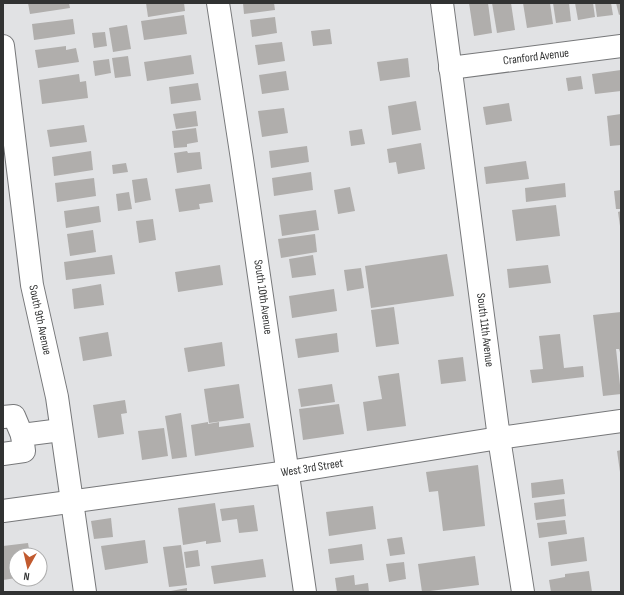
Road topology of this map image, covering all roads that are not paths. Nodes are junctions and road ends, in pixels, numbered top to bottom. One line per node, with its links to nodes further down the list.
1 (218, 3): 12 (street, South 10th Avenue)
2 (442, 3): 5 (street, South 11th Avenue)
3 (3, 46): 8 (street, South 9th Avenue)
4 (621, 46): 5 (street, Cranford Avenue)
5 (450, 68): 10 (street, South 11th Avenue)
6 (3, 417): 9 (street)
7 (621, 421): 10 (street, West 3rd Street)
8 (61, 430): 9 (street); 13 (street, South 9th Avenue)
9 (22, 435): 11 (street)
10 (498, 438): 12 (street, West 3rd Street); 17 (street, South 11th Avenue)
11 (3, 454)
12 (288, 472): 13 (street, West 3rd Street); 16 (street, South 10th Avenue)
13 (72, 501): 14 (street, West 3rd Street); 15 (street, South 9th Avenue)
14 (3, 511)
15 (85, 592)
16 (305, 592)
17 (523, 592)

